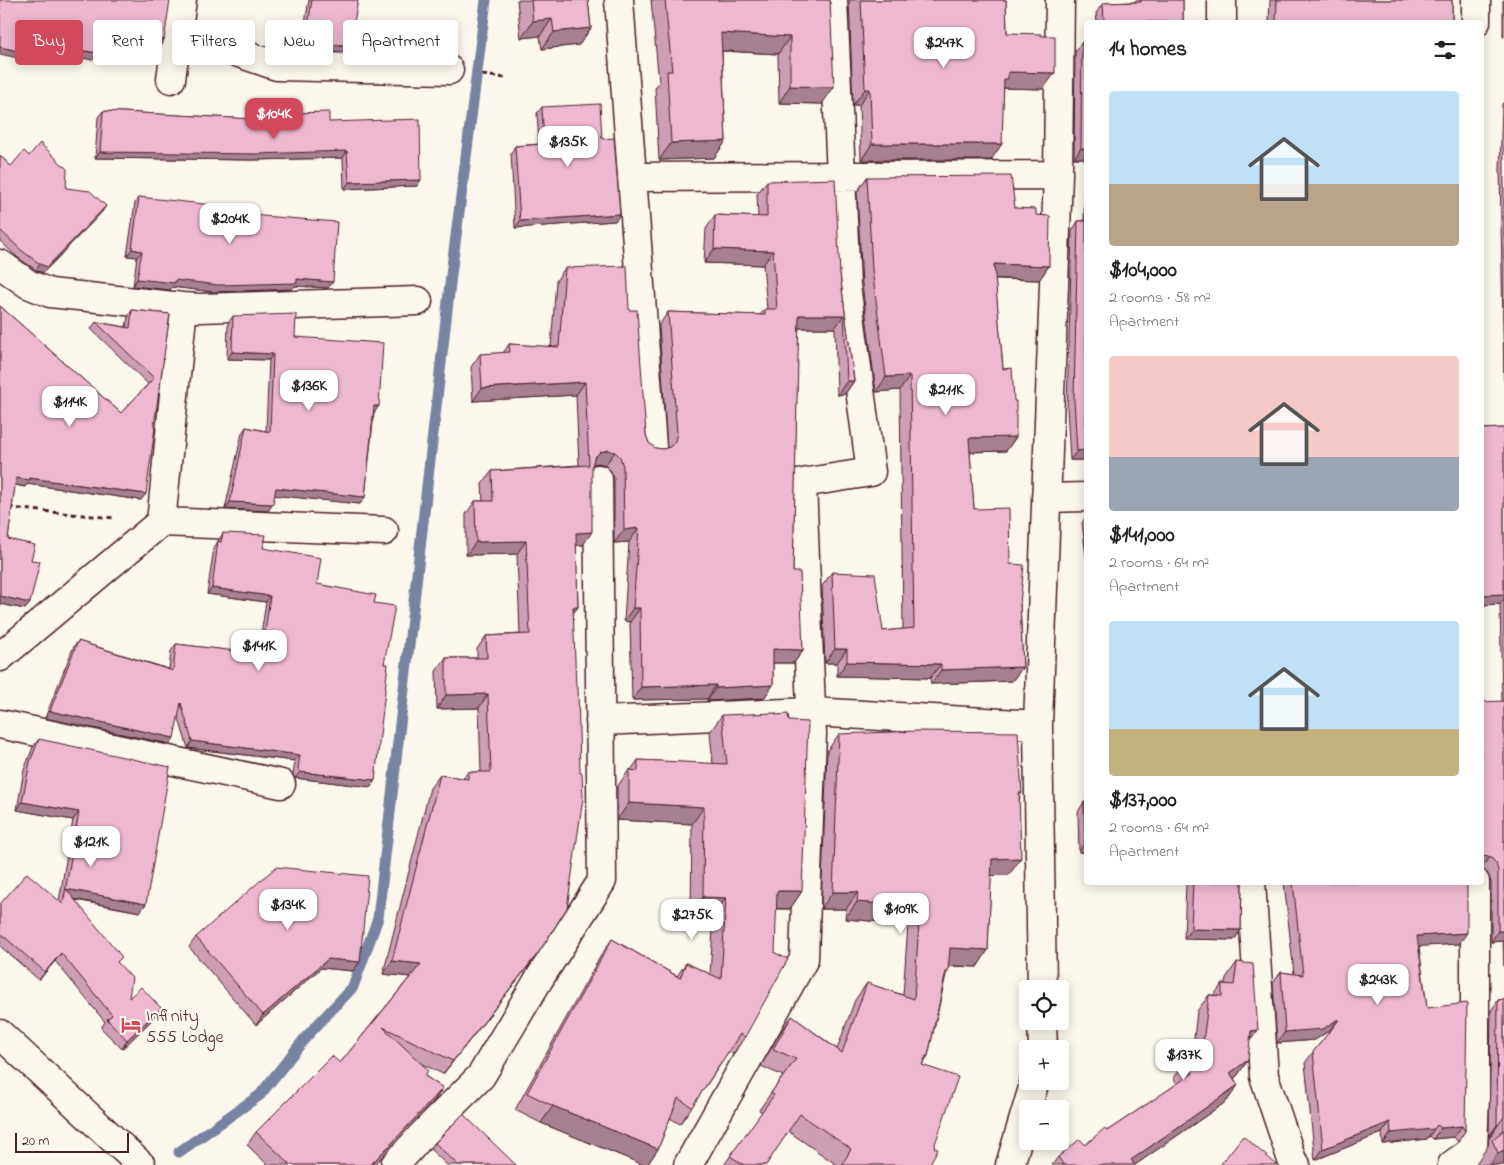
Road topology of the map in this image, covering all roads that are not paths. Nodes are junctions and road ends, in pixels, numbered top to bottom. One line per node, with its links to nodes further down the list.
1 (182, 0): 7 (street)
2 (619, 0): 15 (street)
3 (833, 0): 16 (street)
4 (1060, 0): 14 (street)
5 (1222, 0): 8 (street)
6 (1476, 0): 9 (street)
7 (180, 20)
8 (1222, 20)
9 (1476, 20)
10 (255, 58): 12 (street)
11 (173, 65): 13 (street)
12 (449, 70)
13 (171, 80)
14 (1058, 175): 16 (street); 23 (street)
15 (632, 177): 16 (street); 20 (street)
16 (841, 177): 27 (street)
17 (0, 264): 19 (street)
18 (418, 301): 19 (street)
19 (183, 307): 24 (street)
20 (652, 447)
21 (598, 478): 28 (street)
22 (1084, 497): 23 (street)
23 (1046, 498): 30 (street)
24 (161, 522): 25 (street); 26 (street)
25 (384, 531)
26 (0, 657)
27 (812, 712): 28 (street); 30 (street); 39 (street)
28 (600, 721): 38 (street)
29 (0, 724): 31 (street)
30 (1038, 725): 34 (street)
31 (281, 784)
32 (1251, 885): 41 (street)
33 (1475, 885): 42 (street)
34 (1042, 980)
35 (0, 1034): 37 (street)
36 (1032, 1090): 40 (street)
37 (141, 1165)
38 (395, 1165)
39 (688, 1165)
40 (1010, 1165)
41 (1296, 1165)
42 (1452, 1165)

